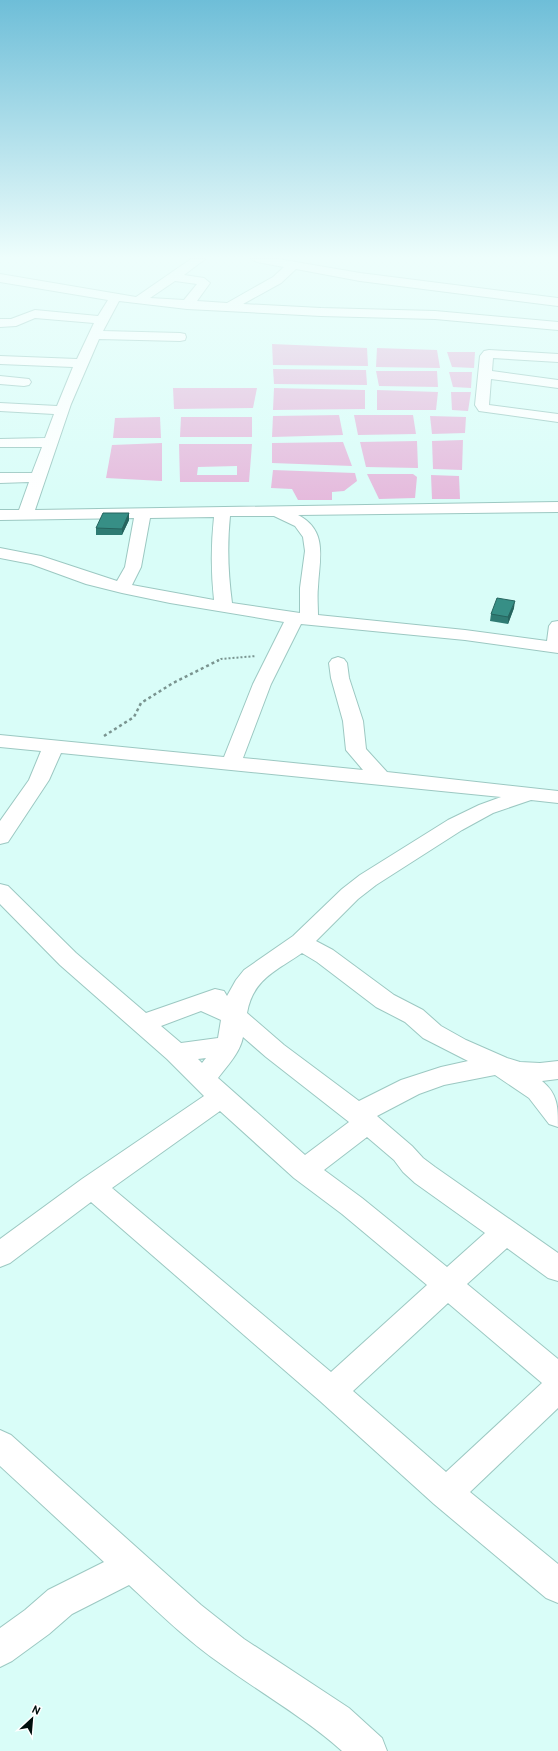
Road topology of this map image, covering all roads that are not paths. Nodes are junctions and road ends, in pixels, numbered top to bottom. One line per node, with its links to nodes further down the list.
1 (91, 341): 4 (street)
2 (558, 358): 5 (street)
3 (0, 360): 4 (street)
4 (81, 363): 10 (street)
5 (486, 374): 8 (street); 11 (street)
6 (0, 380): 7 (street)
7 (24, 382)
8 (558, 384)
9 (0, 407): 10 (street)
10 (61, 410): 12 (street)
11 (558, 418)
12 (50, 442): 13 (street); 14 (street)
13 (0, 443)
14 (38, 477): 15 (street); 20 (street)
15 (0, 478)
16 (558, 507): 18 (street)
17 (223, 512): 18 (street); 19 (street); 24 (street)
18 (279, 512): 25 (street)
19 (143, 513): 20 (street); 23 (street)
20 (26, 514): 21 (street)
21 (0, 515)
22 (0, 554): 23 (street)
23 (122, 588): 24 (street)
24 (224, 606): 25 (street)
25 (302, 618): 27 (street); 31 (street)
26 (558, 626): 27 (street)
27 (556, 648)
28 (338, 663): 32 (street)
29 (0, 741): 30 (street)
30 (53, 747): 31 (street); 37 (street)
31 (231, 764): 32 (street)
32 (381, 778): 33 (street)
33 (468, 787): 34 (street); 36 (street)
34 (528, 794): 35 (street); 36 (street)
35 (558, 797)
36 (486, 809): 39 (street)
37 (0, 837)
38 (0, 891): 43 (street)
39 (301, 942): 40 (street); 46 (street)
40 (244, 986): 41 (street); 42 (street)
41 (202, 1002): 42 (street); 43 (street)
42 (235, 1016): 44 (street); 50 (street)
43 (142, 1024): 45 (street)
44 (229, 1045): 45 (street); 48 (street)
45 (176, 1053): 48 (street)
46 (499, 1065): 47 (street); 49 (street); 50 (street)
47 (558, 1070)
48 (212, 1089): 51 (street); 52 (street)
49 (558, 1117)
50 (362, 1119): 51 (street); 53 (street)
51 (304, 1170): 56 (street)
52 (92, 1186): 54 (street); 59 (street)
53 (505, 1232): 55 (street); 56 (street)
54 (0, 1255)
55 (558, 1269)
56 (447, 1285): 57 (street); 59 (street)
57 (558, 1377)
58 (558, 1388): 61 (street)
59 (331, 1390): 61 (street)
60 (0, 1445): 62 (street)
61 (446, 1493): 63 (street)
62 (132, 1566): 64 (street); 65 (street)
63 (558, 1586)
64 (0, 1649)
65 (369, 1751)

